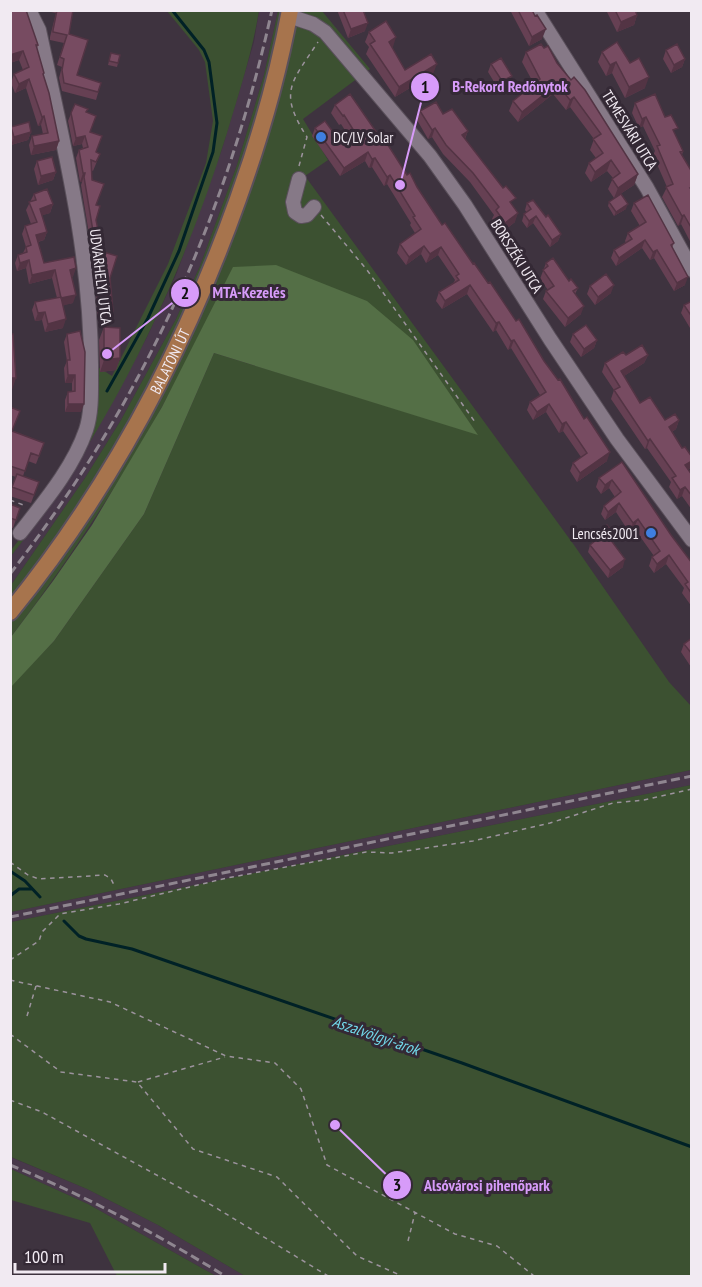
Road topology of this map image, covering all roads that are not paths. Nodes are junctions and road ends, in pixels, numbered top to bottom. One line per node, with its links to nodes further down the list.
1 (29, 10): 5 (street, UDVARHELYI UTCA)
2 (35, 10): 5 (street)
3 (535, 10): 8 (street, TEMESVÁRI UTCA)
4 (289, 13): 10 (street, BORSZÉKI UTCA); 11 (main road, BALATONI ÚT)
5 (39, 30): 9 (street, UDVARHELYI UTCA)
6 (299, 179): 7 (street)
7 (314, 207)
8 (692, 270)
9 (20, 533)
10 (692, 540)
11 (10, 612)

